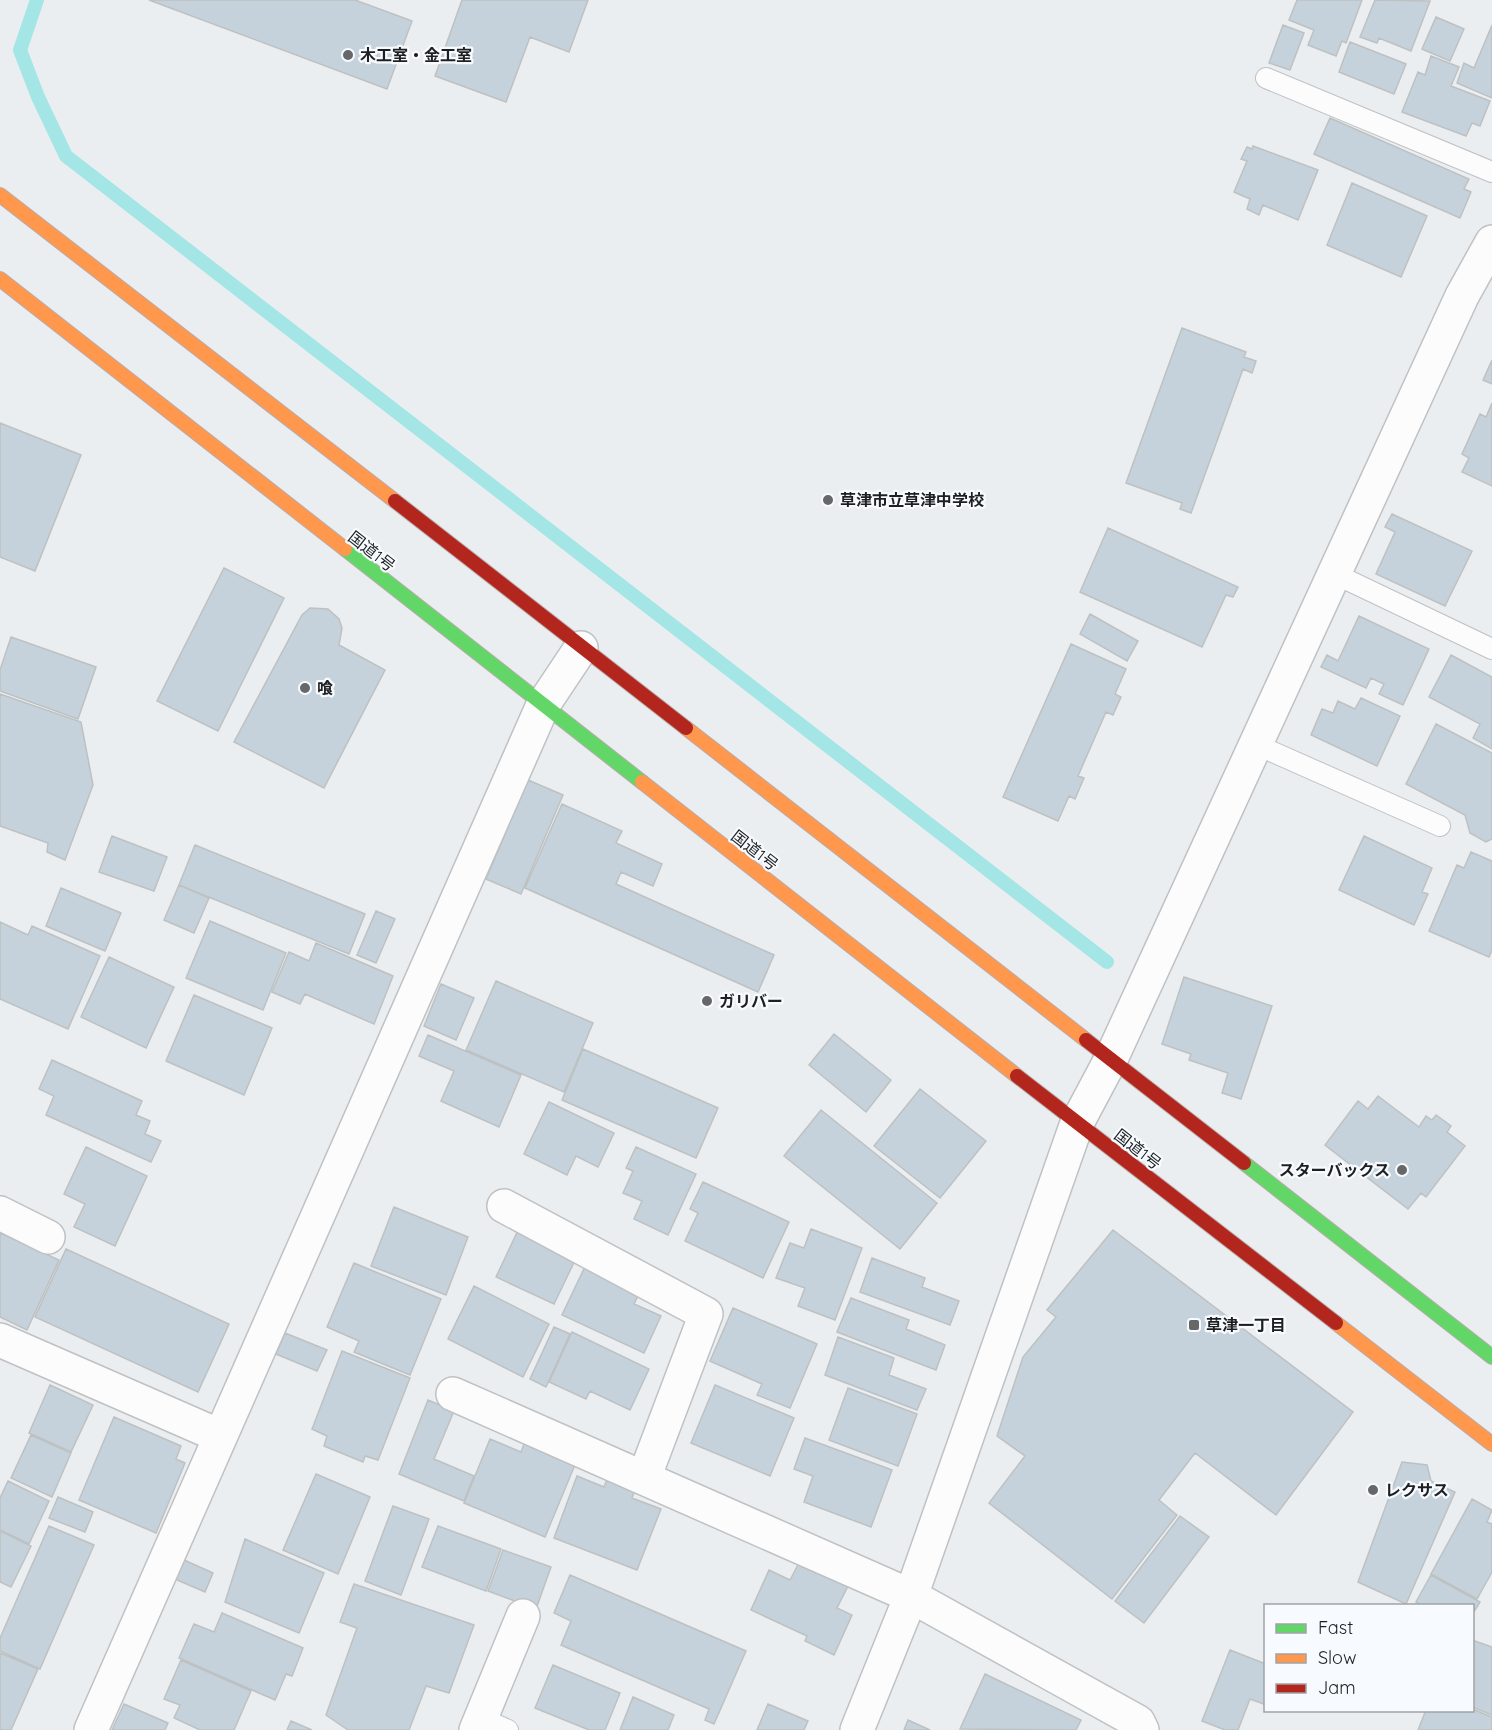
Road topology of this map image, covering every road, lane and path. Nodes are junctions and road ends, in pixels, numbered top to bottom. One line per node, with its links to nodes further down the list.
1 (1266, 78): 2 (lane)
2 (1492, 172)
3 (0, 195): 7 (highway)
4 (1492, 242): 6 (street)
5 (0, 279): 9 (highway, 国道1号)
6 (1335, 574): 8 (lane); 10 (street)
7 (581, 648): 9 (street); 12 (highway)
8 (1492, 649)
9 (543, 705): 13 (highway, 国道1号); 20 (street)
10 (1257, 745): 11 (lane); 12 (street)
11 (1440, 825)
12 (1110, 1061): 13 (street); 18 (highway)
13 (1077, 1123): 21 (highway, 国道1号); 23 (street)
14 (504, 1206): 22 (street)
15 (0, 1213): 16 (street)
16 (48, 1237)
17 (0, 1340): 20 (street)
18 (1492, 1357)
19 (453, 1394): 22 (street)
20 (220, 1436): 26 (street)
21 (1492, 1444)
22 (644, 1478): 23 (street)
23 (911, 1596): 27 (street); 28 (street)
24 (523, 1616): 25 (street)
25 (488, 1726)
26 (91, 1730)
27 (857, 1730)
28 (1142, 1730)

